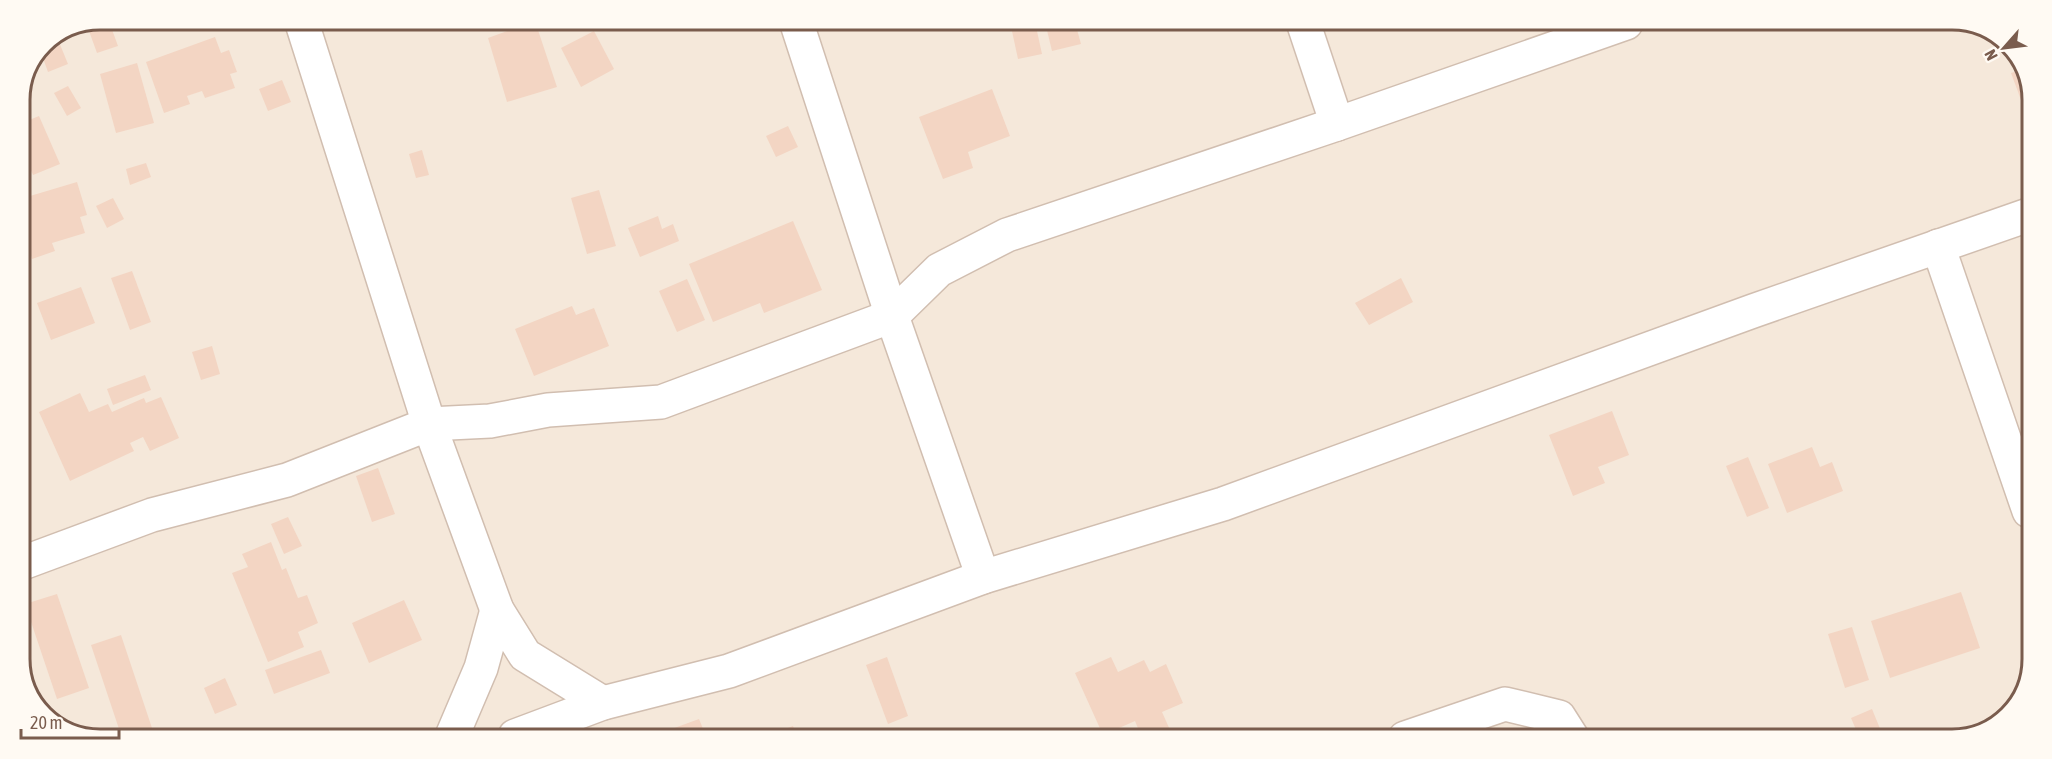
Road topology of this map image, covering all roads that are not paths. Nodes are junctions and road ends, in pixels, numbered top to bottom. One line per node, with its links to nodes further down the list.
1 (304, 30): 9 (street)
2 (799, 30): 8 (street)
3 (1306, 30): 5 (street)
4 (1606, 30): 5 (street)
5 (1337, 124): 8 (street)
6 (2022, 217): 7 (street)
7 (1938, 246): 10 (street); 12 (street)
8 (892, 316): 9 (street); 12 (street)
9 (429, 424): 11 (street); 13 (street)
10 (2022, 486)
11 (30, 560)
12 (983, 577): 14 (street)
13 (497, 610): 14 (street); 15 (street)
14 (603, 703): 16 (street)
15 (455, 729)
16 (534, 729)
17 (1431, 729): 18 (street)
18 (1567, 729)

